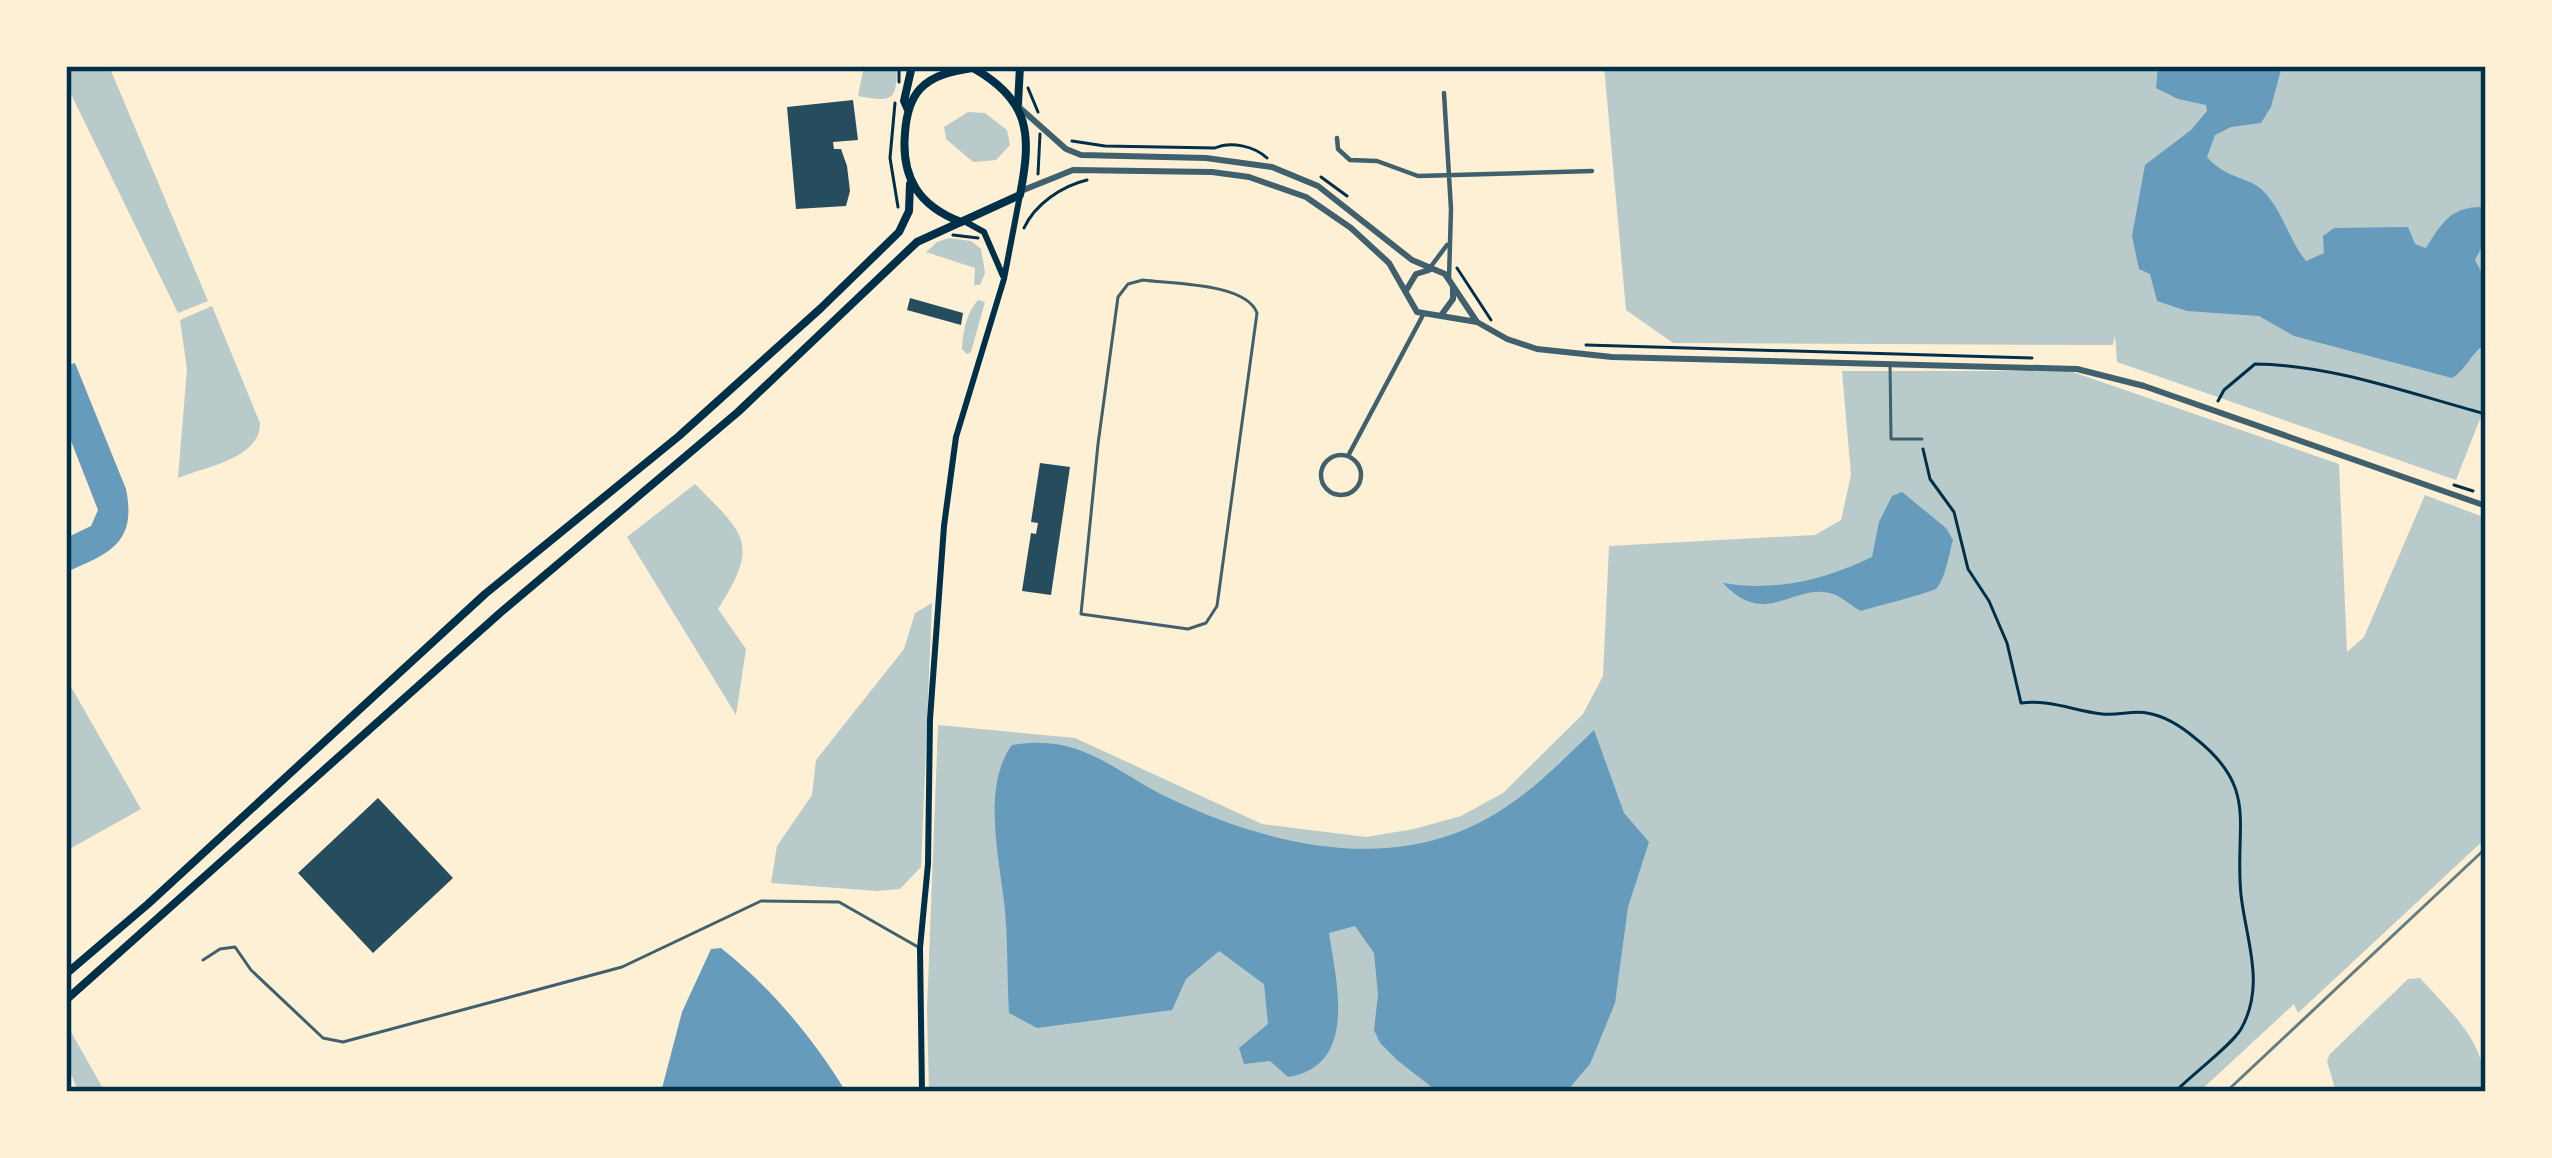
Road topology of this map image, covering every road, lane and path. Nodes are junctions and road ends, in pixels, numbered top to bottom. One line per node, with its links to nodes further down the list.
1 (899, 66): 20 (path)
2 (912, 66): 8 (main road)
3 (1020, 66): 7 (main road)
4 (976, 67): 7 (main road); 8 (main road)
5 (1026, 79): 9 (path)
6 (1444, 93): 16 (street)
7 (1019, 106): 19 (main road); 27 (street)
8 (908, 111): 18 (main road)
9 (1044, 119)
10 (1042, 133): 15 (path)
11 (1063, 136): 13 (path)
12 (1337, 138): 16 (street)
13 (1254, 147)
14 (1592, 171): 16 (street)
15 (1038, 174)
16 (1447, 176): 25 (street)
17 (1098, 178): 22 (path)
18 (910, 182): 21 (main road); 46 (main road)
19 (1020, 193): 21 (main road); 28 (main road); 31 (street)
20 (898, 208)
21 (962, 221): 28 (main road); 47 (main road)
22 (1024, 228)
23 (945, 237): 24 (path)
24 (980, 237)
25 (1448, 244): 27 (street); 30 (street)
26 (1452, 263): 35 (path)
27 (1429, 269): 30 (street); 31 (street)
28 (1004, 279): 44 (main road)
29 (1143, 280): 29 (lane)
30 (1451, 282): 32 (street); 34 (street)
31 (1407, 290): 33 (street)
32 (1442, 314): 33 (street); 34 (street)
33 (1423, 315): 42 (street)
34 (1478, 322): 38 (street)
35 (1502, 327)
36 (1576, 344): 37 (path)
37 (1916, 354)
38 (1890, 362): 41 (lane); 43 (street)
39 (2217, 403): 40 (path)
40 (2486, 409)
41 (1922, 439): 49 (path)
42 (1348, 456): 42 (street)
43 (2486, 506)
44 (920, 947): 45 (lane); 48 (main road)
45 (203, 960)
46 (66, 974)
47 (66, 1000)
48 (922, 1092)
49 (2176, 1092)

